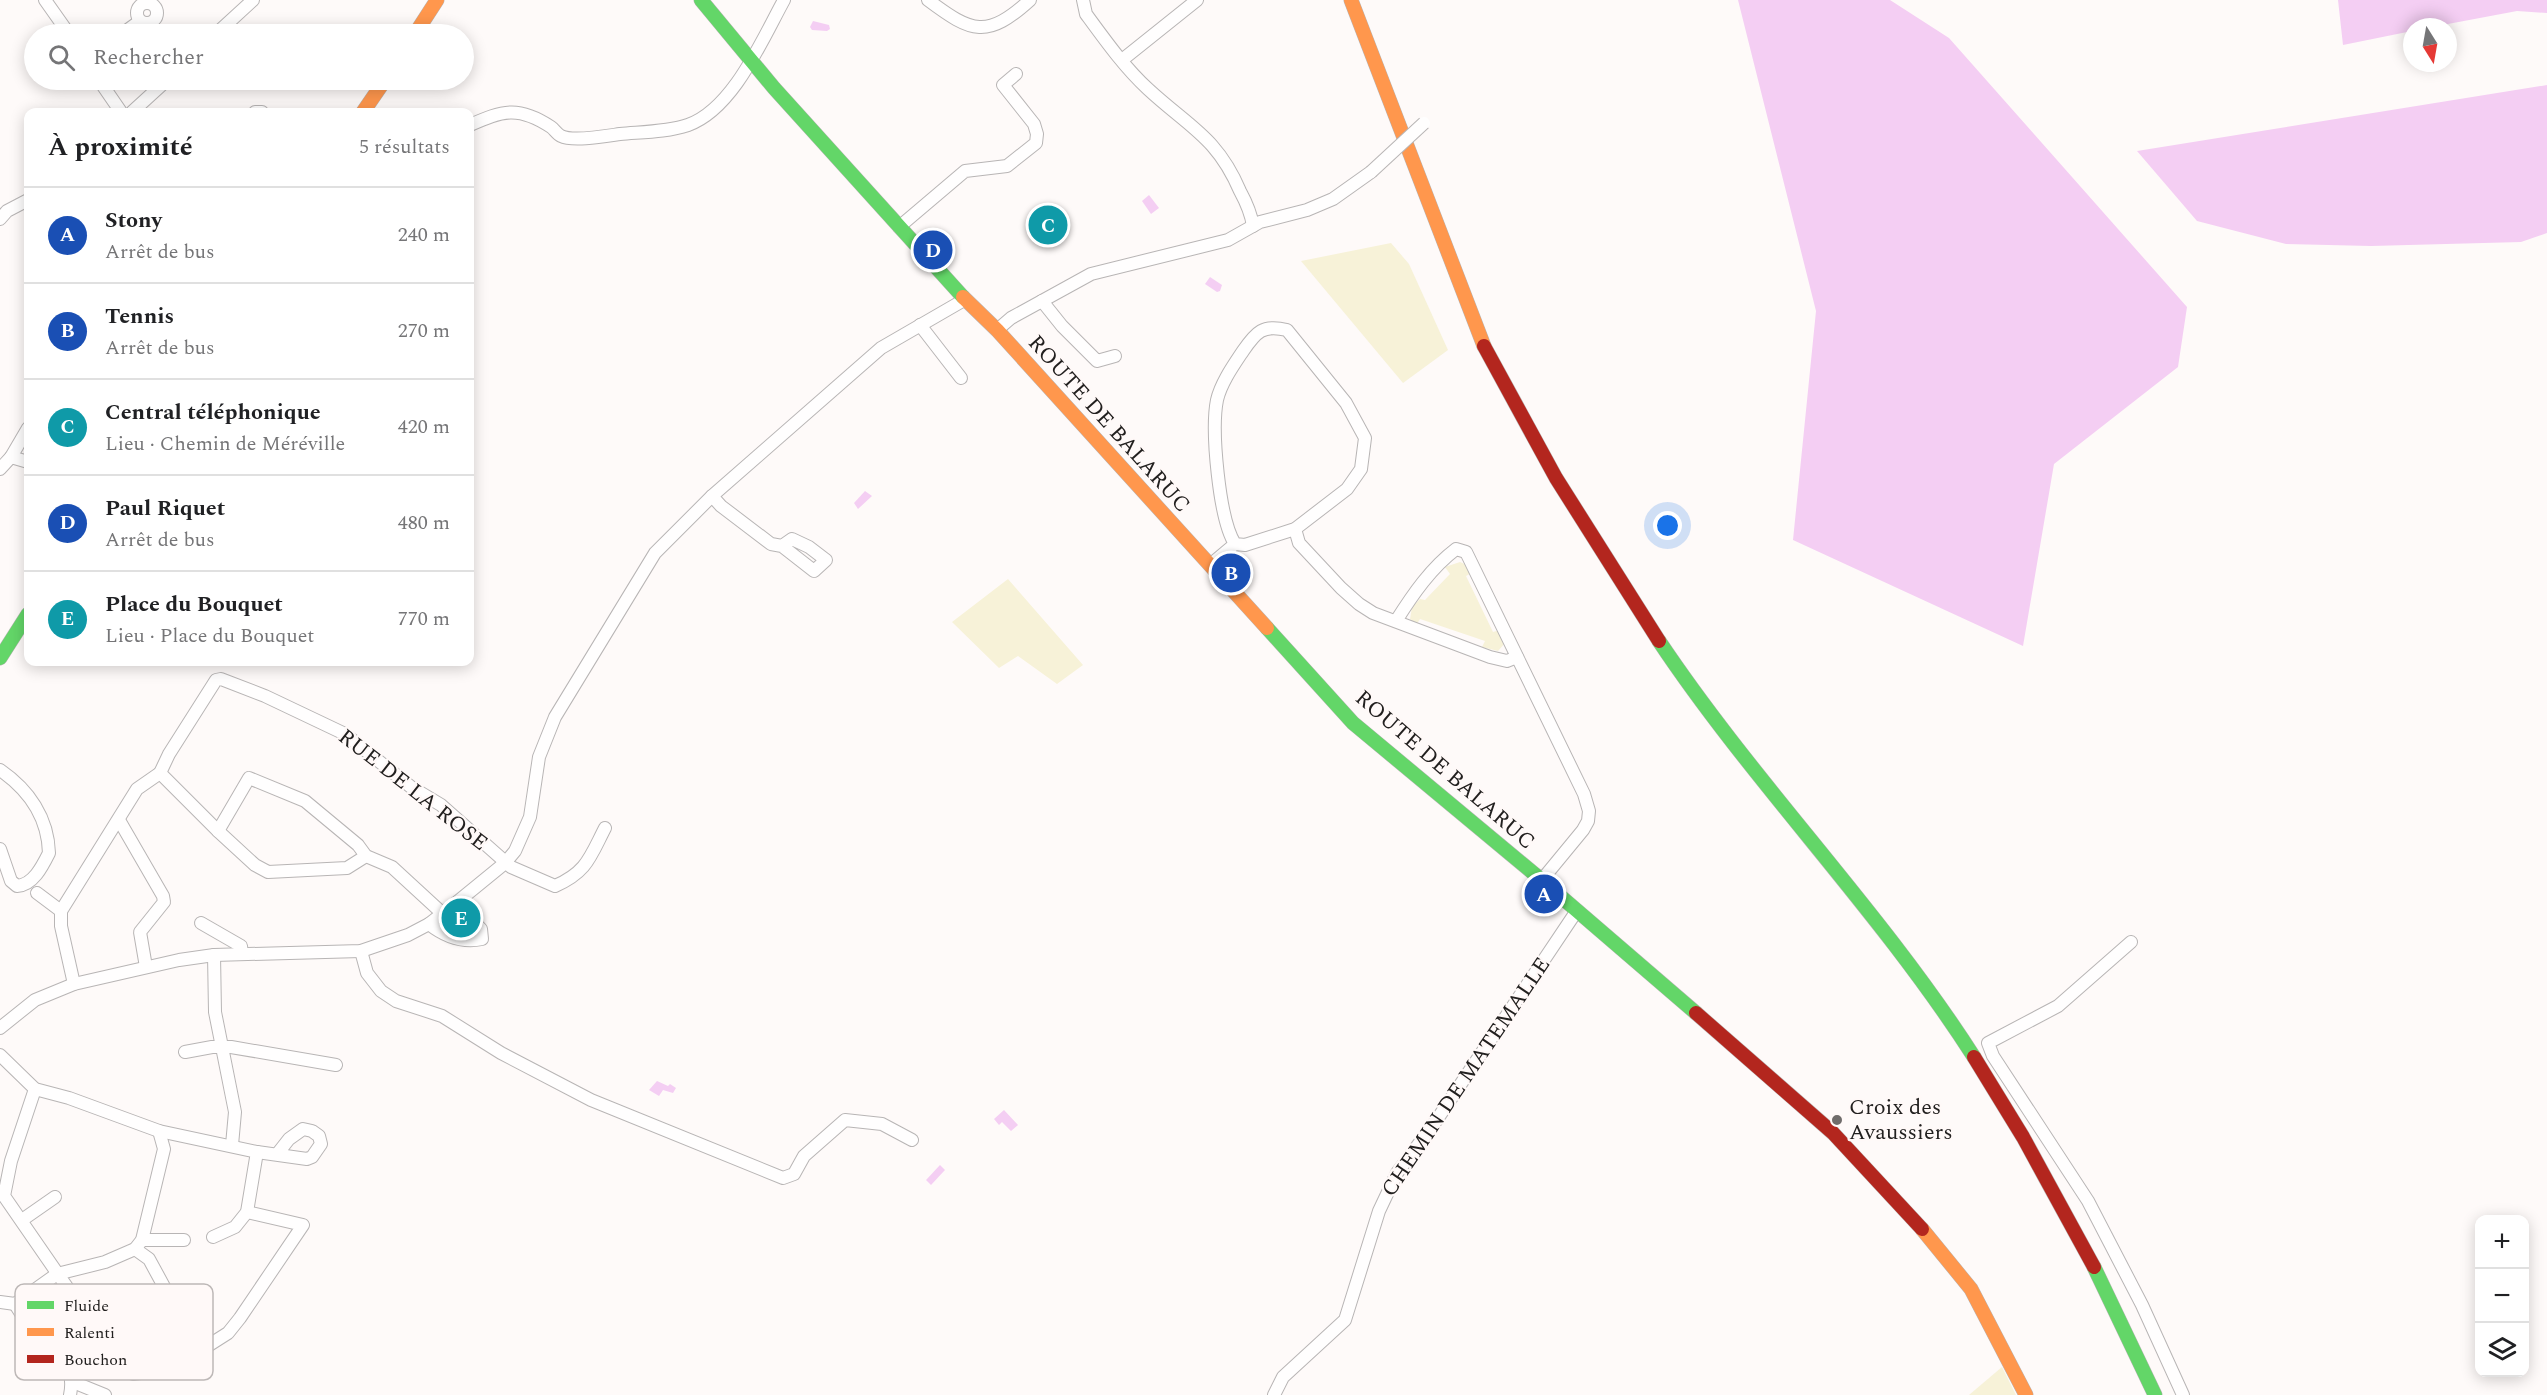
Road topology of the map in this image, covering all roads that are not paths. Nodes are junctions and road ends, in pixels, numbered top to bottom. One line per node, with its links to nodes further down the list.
1 (45, 0): 12 (street)
2 (253, 0): 14 (street)
3 (437, 0): 15 (street)
4 (701, 0): 16 (street, ROUTE DE BALARUC)
5 (784, 0): 16 (street)
6 (928, 0): 7 (street)
7 (1030, 0)
8 (1083, 0): 17 (street)
9 (1197, 0): 17 (street)
10 (1352, 0): 100 (street)
11 (140, 21): 13 (street)
12 (62, 24)
13 (136, 24)
14 (227, 24)
15 (421, 24)
16 (750, 60): 25 (street); 30 (street, ROUTE DE BALARUC)
17 (1122, 60): 29 (street)
18 (1016, 74): 30 (street)
19 (106, 90): 22 (street)
20 (156, 90): 23 (street)
21 (378, 90): 24 (street)
22 (118, 108)
23 (136, 108)
24 (366, 108)
25 (474, 123)
26 (1424, 123): 29 (street, bridge)
27 (24, 202): 28 (street)
28 (2, 213)
29 (1253, 226): 32 (street)
30 (899, 227): 31 (street, ROUTE DE BALARUC)
31 (964, 300): 33 (street); 34 (street, ROUTE DE BALARUC)
32 (1042, 301): 34 (street); 35 (street)
33 (920, 325): 36 (street); 41 (street)
34 (997, 330): 45 (street, ROUTE DE BALARUC)
35 (1115, 356)
36 (961, 378)
37 (23, 447): 38 (street)
38 (10, 457): 39 (street); 40 (street)
39 (24, 461)
40 (0, 469)
41 (712, 496): 44 (street); 57 (street)
42 (1295, 529): 43 (street); 43 (street); 47 (street)
43 (1235, 544): 45 (street)
44 (782, 546)
45 (1210, 565): 58 (street, ROUTE DE BALARUC)
46 (24, 620): 49 (street)
47 (1396, 621): 48 (street); 48 (street)
48 (1517, 657): 58 (street)
49 (0, 658)
50 (0, 770): 55 (street)
51 (160, 773): 52 (street); 54 (street); 57 (street, RUE DE LA ROSE)
52 (119, 820): 61 (street); 70 (street)
53 (605, 828): 57 (street)
54 (218, 831): 56 (street); 56 (street)
55 (0, 849)
56 (366, 856): 63 (street)
57 (505, 862): 60 (street)
58 (1541, 880): 62 (street, ROUTE DE BALARUC)
59 (37, 893): 61 (street)
60 (456, 903): 63 (street); 65 (street)
61 (61, 911): 71 (street)
62 (1576, 912): 98 (street, CHEMIN DE MATEMALLE); 99 (street, ROUTE DE BALARUC)
63 (442, 913): 65 (street)
64 (201, 923): 68 (street)
65 (429, 924): 67 (street)
66 (2132, 942): 101 (street)
67 (360, 951): 68 (street); 79 (street)
68 (242, 954): 69 (street)
69 (214, 955): 70 (street); 73 (street)
70 (146, 967): 71 (street)
71 (74, 984): 72 (street)
72 (0, 1028)
73 (221, 1047): 74 (street); 76 (street); 80 (street)
74 (185, 1052)
75 (0, 1055): 77 (street)
76 (336, 1065)
77 (35, 1089): 78 (street); 85 (street)
78 (159, 1131): 80 (street); 88 (street)
79 (912, 1140)
80 (232, 1145): 81 (street)
81 (257, 1152): 82 (street); 84 (street)
82 (278, 1153)
83 (55, 1197): 85 (street)
84 (247, 1212): 86 (street); 95 (street)
85 (22, 1220): 89 (street)
86 (213, 1237)
87 (184, 1240): 88 (street)
88 (139, 1245): 89 (street); 92 (street)
89 (57, 1274): 90 (street); 91 (street)
90 (43, 1284)
91 (63, 1284)
92 (163, 1284)
93 (0, 1302): 94 (street)
94 (15, 1304)
95 (213, 1345)
96 (71, 1389): 97 (street)
97 (105, 1395)
98 (1274, 1395)
99 (2026, 1395)
100 (2155, 1395)
101 (2182, 1395)

